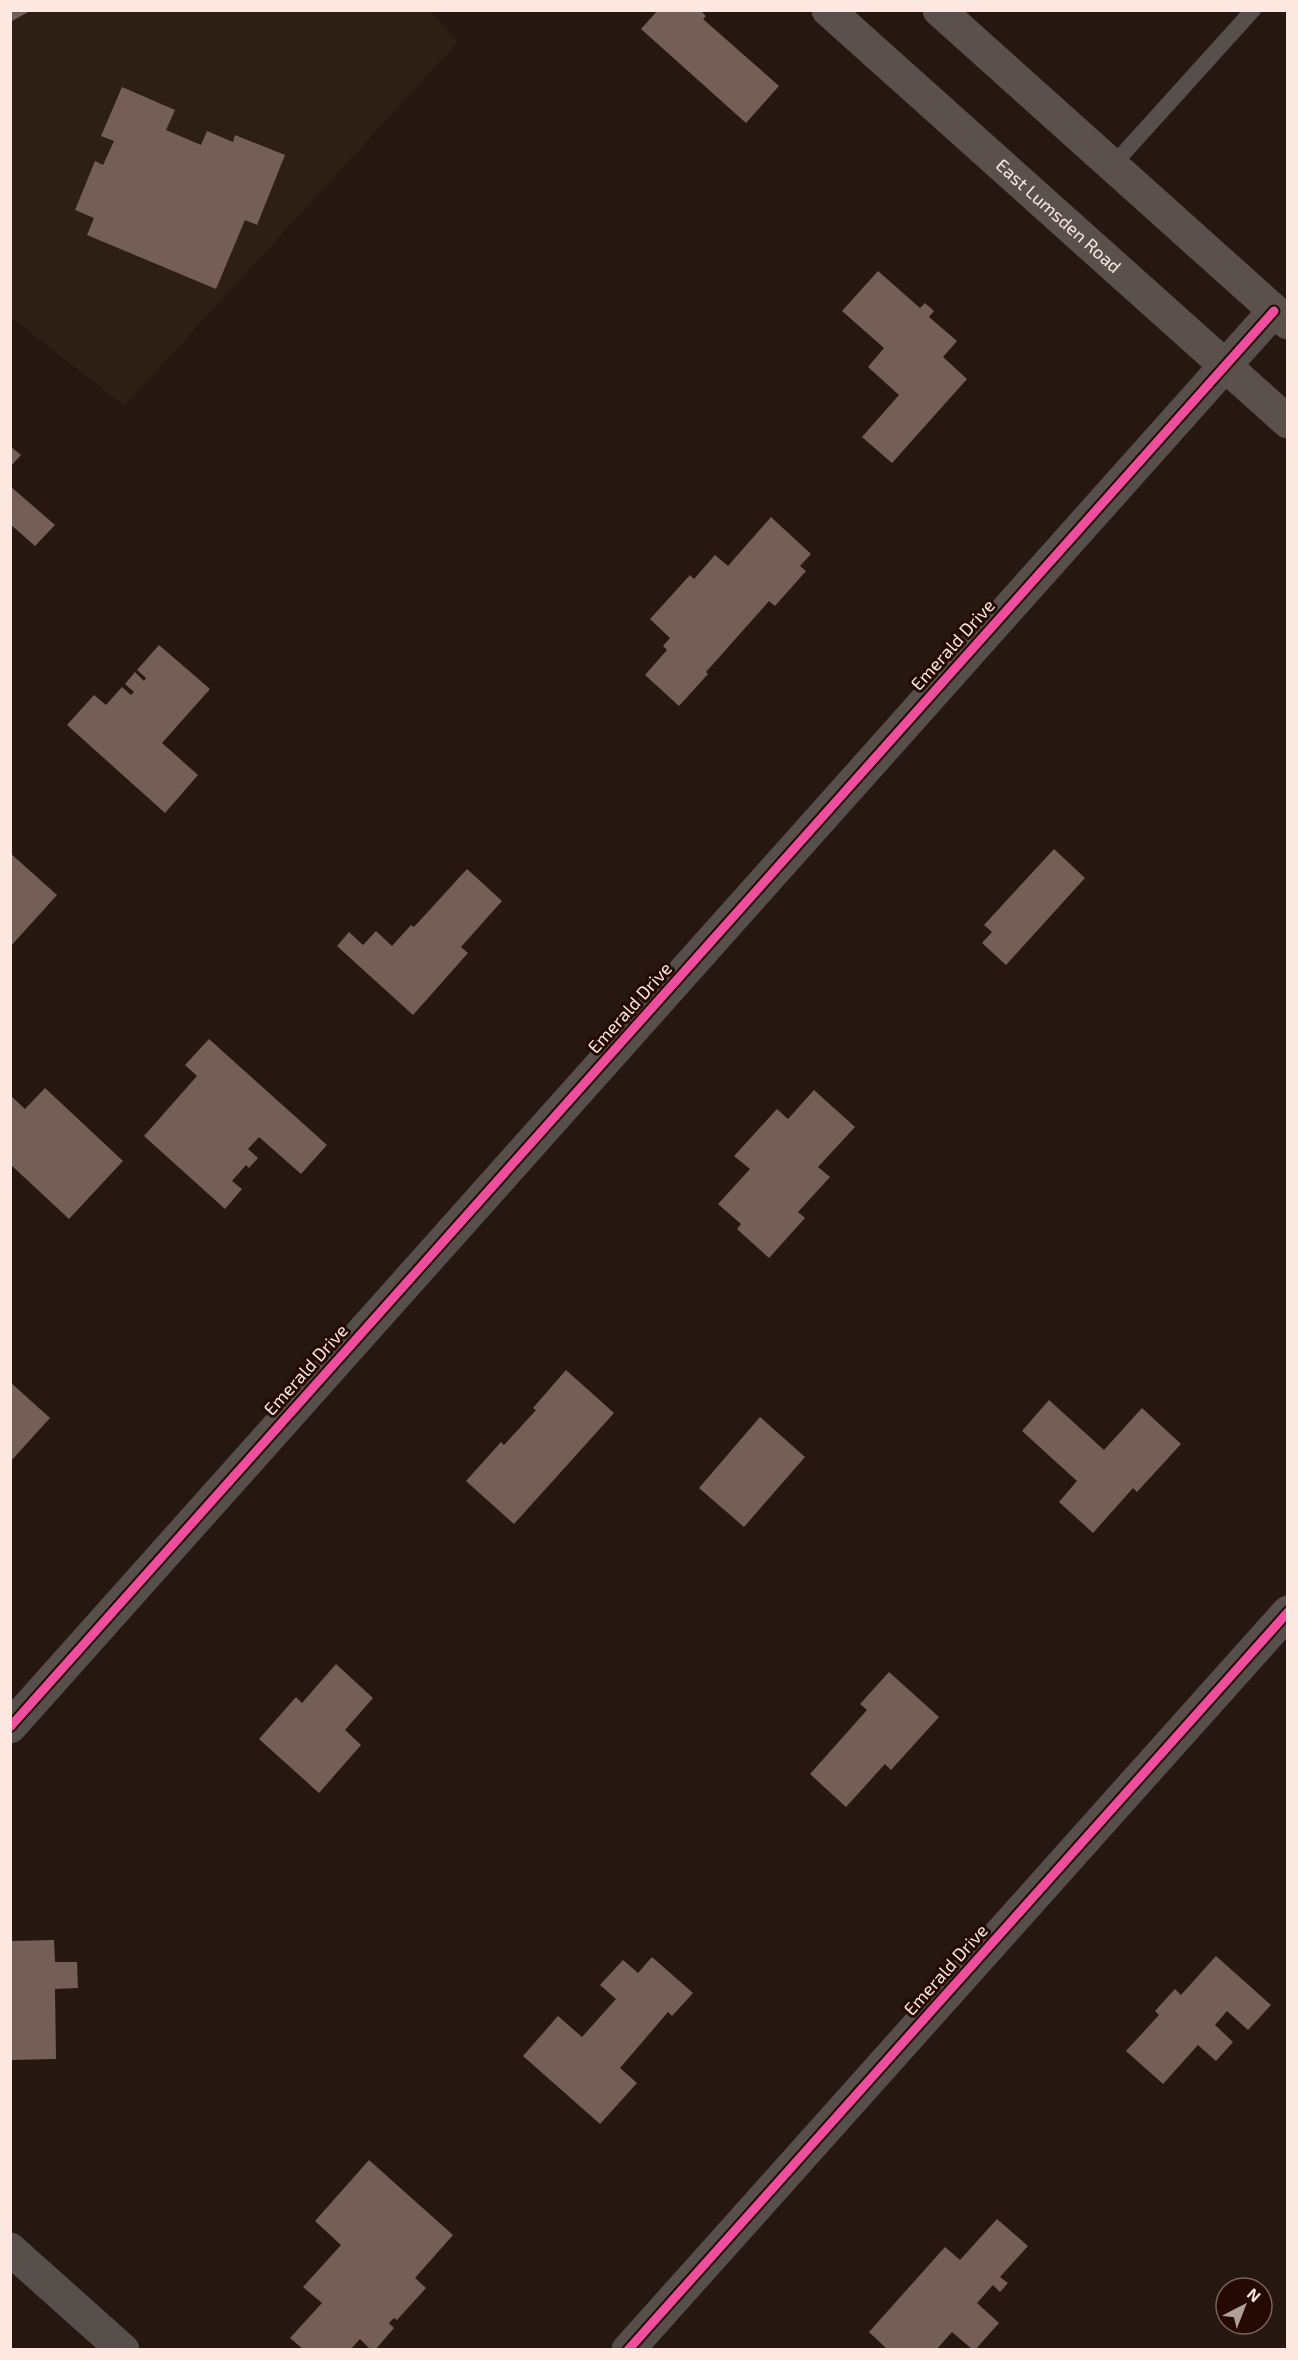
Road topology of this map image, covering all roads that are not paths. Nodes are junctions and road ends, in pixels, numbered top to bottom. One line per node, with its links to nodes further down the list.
1 (828, 10): 6 (main road, East Lumsden Road)
2 (939, 10): 4 (main road)
3 (1253, 10): 4 (lane)
4 (1112, 166): 5 (main road)
5 (1281, 317): 6 (street, Emerald Drive)
6 (1224, 365): 7 (main road, East Lumsden Road); 9 (street, Emerald Drive)
7 (1287, 422)
8 (1287, 1612): 12 (street, Emerald Drive)
9 (10, 1727)
10 (10, 2249): 11 (street)
11 (123, 2349)
12 (628, 2349)

